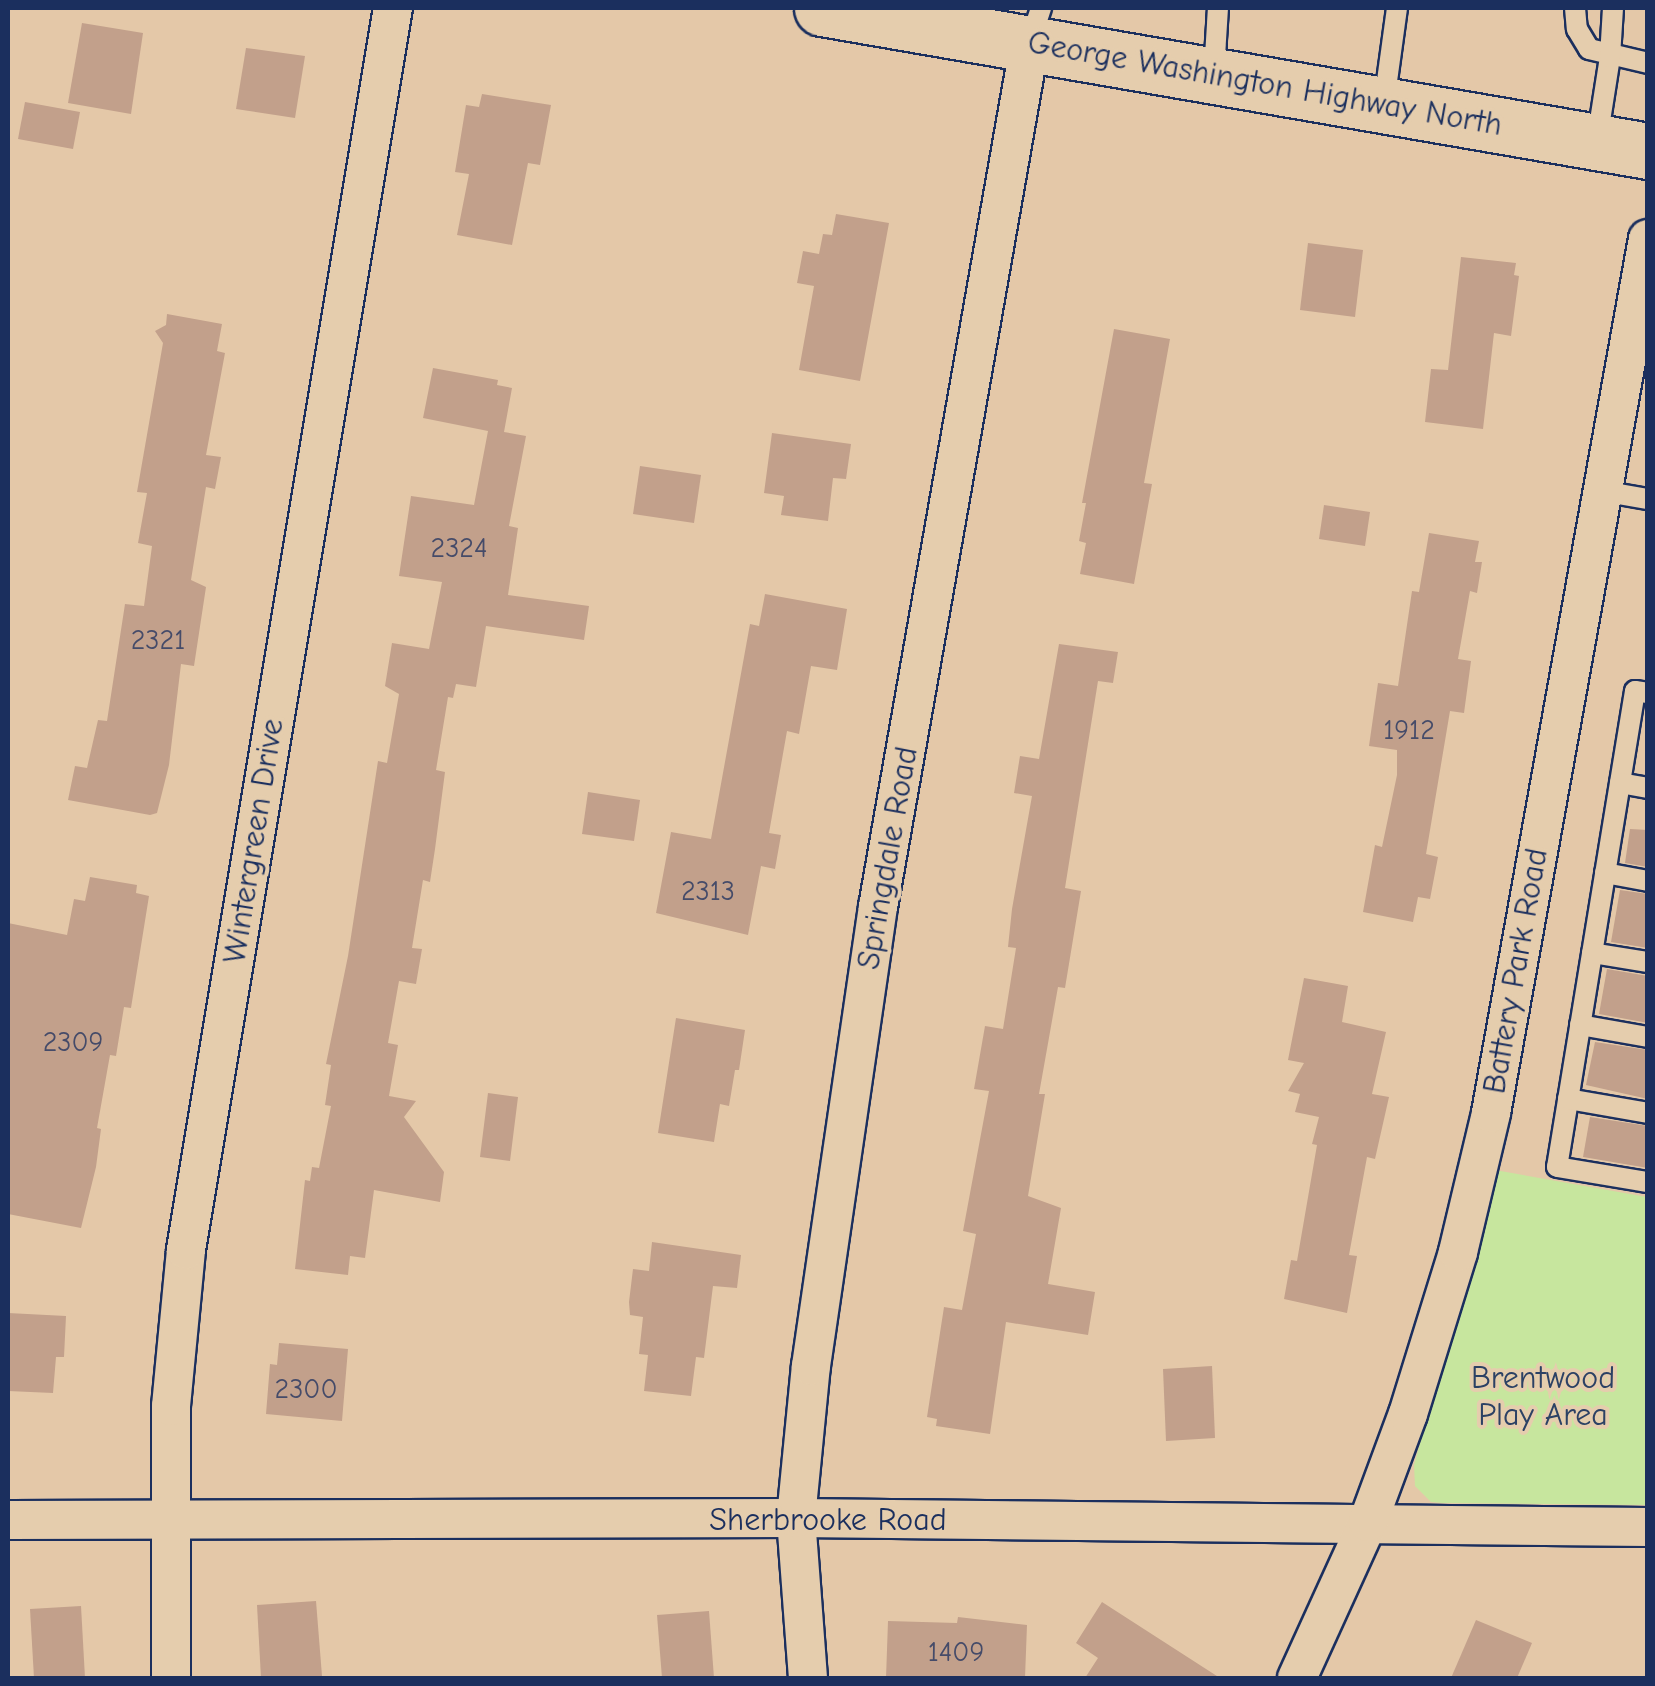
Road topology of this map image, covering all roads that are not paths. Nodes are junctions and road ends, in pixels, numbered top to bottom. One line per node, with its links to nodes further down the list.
1 (393, 8): 32 (street, Wintergreen Drive)
2 (1218, 8): 12 (lane)
3 (1380, 8): 9 (lane)
4 (1397, 8): 9 (lane)
5 (1575, 8): 10 (lane)
6 (1612, 8): 10 (lane)
7 (845, 9): 8 (main road, George Washington Highway North)
8 (1036, 25): 12 (main road, George Washington Highway North); 30 (street, Springdale Road)
9 (1395, 31): 13 (lane)
10 (1610, 57): 11 (lane); 14 (lane)
11 (1648, 63)
12 (1214, 76): 13 (main road, George Washington Highway North)
13 (1383, 106): 14 (main road, George Washington Highway North)
14 (1622, 147)
15 (1648, 239): 16 (street, Battery Park Road)
16 (1602, 491): 17 (lane); 33 (street, Battery Park Road)
17 (1648, 499)
18 (1648, 693): 19 (lane)
19 (1620, 783): 20 (lane); 21 (lane)
20 (1648, 788)
21 (1605, 874): 22 (lane); 23 (lane)
22 (1648, 881)
23 (1592, 953): 24 (lane); 25 (lane)
24 (1648, 962)
25 (1580, 1025): 26 (lane); 27 (lane)
26 (1648, 1037)
27 (1568, 1099): 28 (lane); 29 (lane)
28 (1648, 1112)
29 (1648, 1182)
30 (796, 1518): 32 (street, Sherbrooke Road); 33 (street, Sherbrooke Road); 36 (street, Springdale Road)
31 (8, 1520): 32 (street, Sherbrooke Road)
32 (168, 1520): 35 (street, Wintergreen Drive)
33 (1368, 1522): 34 (street, Sherbrooke Road); 37 (street, Battery Park Road)
34 (1648, 1527)
35 (171, 1678)
36 (808, 1678)
37 (1297, 1678)

